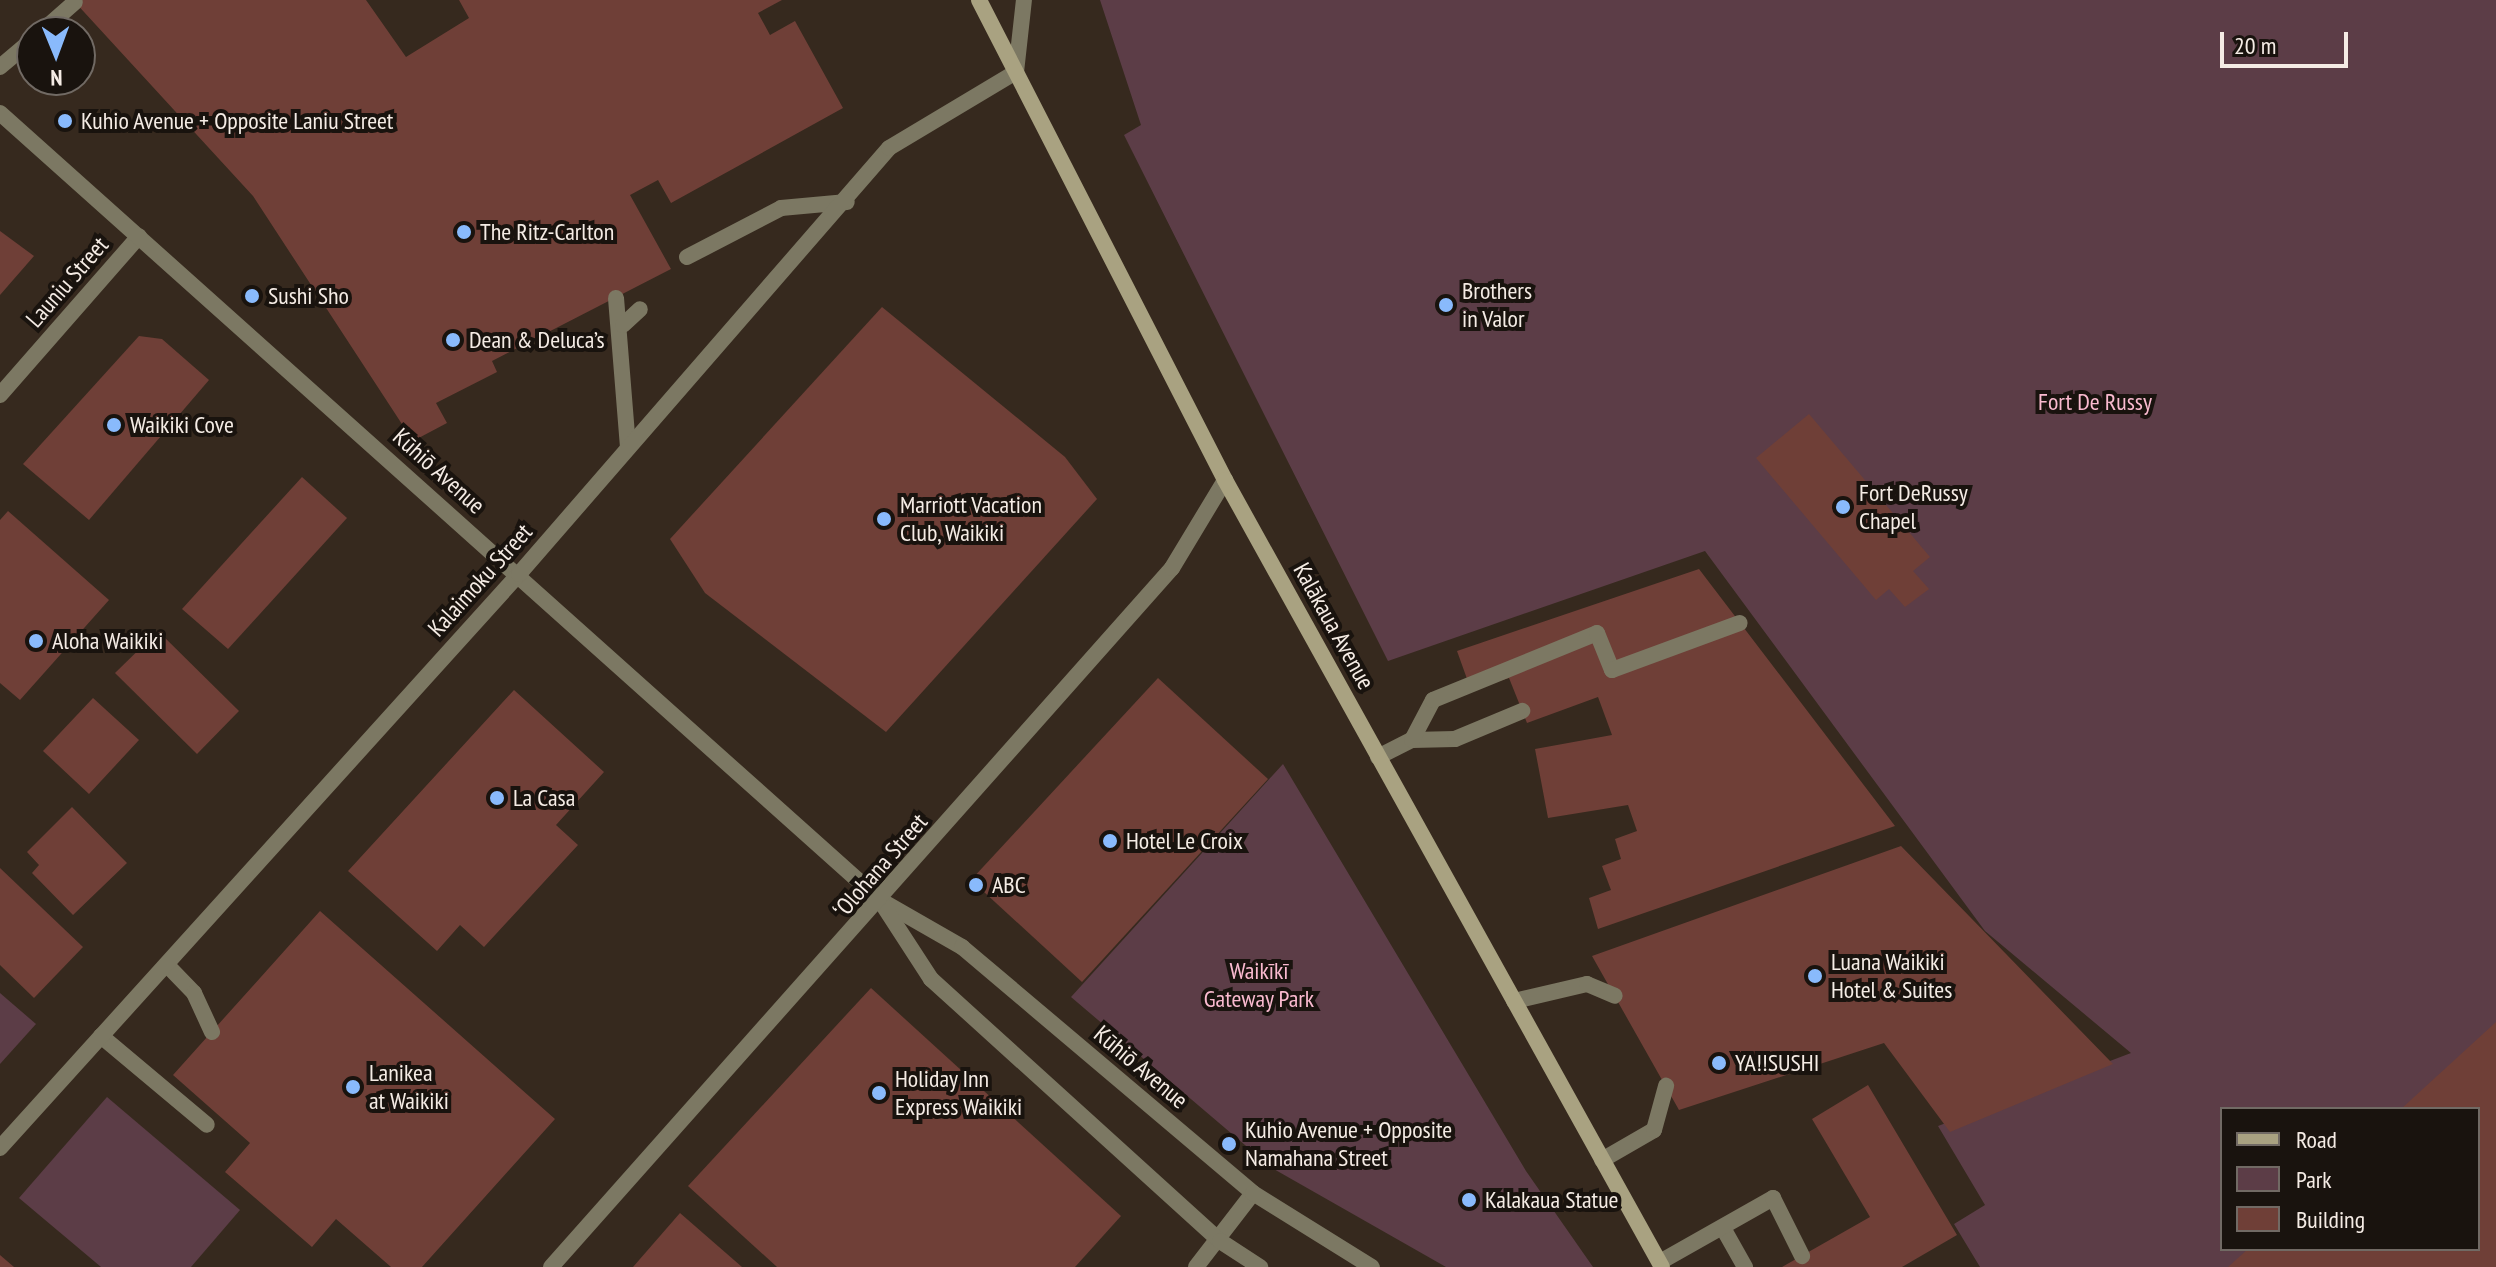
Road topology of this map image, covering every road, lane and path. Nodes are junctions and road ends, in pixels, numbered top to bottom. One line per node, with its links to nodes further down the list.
1 (979, 0): 7 (main road, Kalākaua Avenue)
2 (1024, 0): 7 (street)
3 (75, 2): 4 (street)
4 (59, 16)
5 (16, 54): 6 (street)
6 (0, 67)
7 (1016, 72): 9 (street, Kalaimoku Street); 17 (main road, Kalākaua Avenue)
8 (0, 113): 10 (street, Kūhiō Avenue)
9 (847, 202): 11 (street); 16 (street, Kalaimoku Street)
10 (139, 236): 15 (street, Launiu Street); 18 (street, Kūhiō Avenue)
11 (687, 257)
12 (616, 298): 14 (street)
13 (640, 309): 14 (street)
14 (623, 325): 16 (street)
15 (0, 395)
16 (628, 448): 18 (street, Kalaimoku Street)
17 (1225, 480): 22 (main road, Kalākaua Avenue); 23 (street, ʻOlohana Street)
18 (519, 574): 23 (street, Kūhiō Avenue); 24 (street, Kalaimoku Street)
19 (1740, 623): 21 (street)
20 (1522, 711): 21 (street)
21 (1412, 740): 22 (street)
22 (1378, 757): 26 (main road, Kalākaua Avenue)
23 (880, 900): 33 (street, Kūhiō Avenue); 35 (street, Kūhiō Avenue); 38 (street, ʻOlohana Street)
24 (167, 965): 27 (street); 28 (street, Kalaimoku Street)
25 (1615, 996): 26 (street)
26 (1514, 1001): 32 (main road, Kalākaua Avenue)
27 (212, 1032)
28 (101, 1036): 30 (street); 31 (street, Kalaimoku Street)
29 (1666, 1086): 32 (street)
30 (207, 1125)
31 (0, 1148)
32 (1602, 1160): 37 (main road, Kalākaua Avenue)
33 (1253, 1193): 35 (street); 41 (street, Kūhiō Avenue)
34 (1723, 1228): 36 (street); 37 (street); 42 (street)
35 (1220, 1241): 39 (street); 40 (street, Kūhiō Avenue)
36 (1802, 1256)
37 (1661, 1265)
38 (551, 1267)
39 (1196, 1267)
40 (1260, 1267)
41 (1372, 1267)
42 (1745, 1267)

